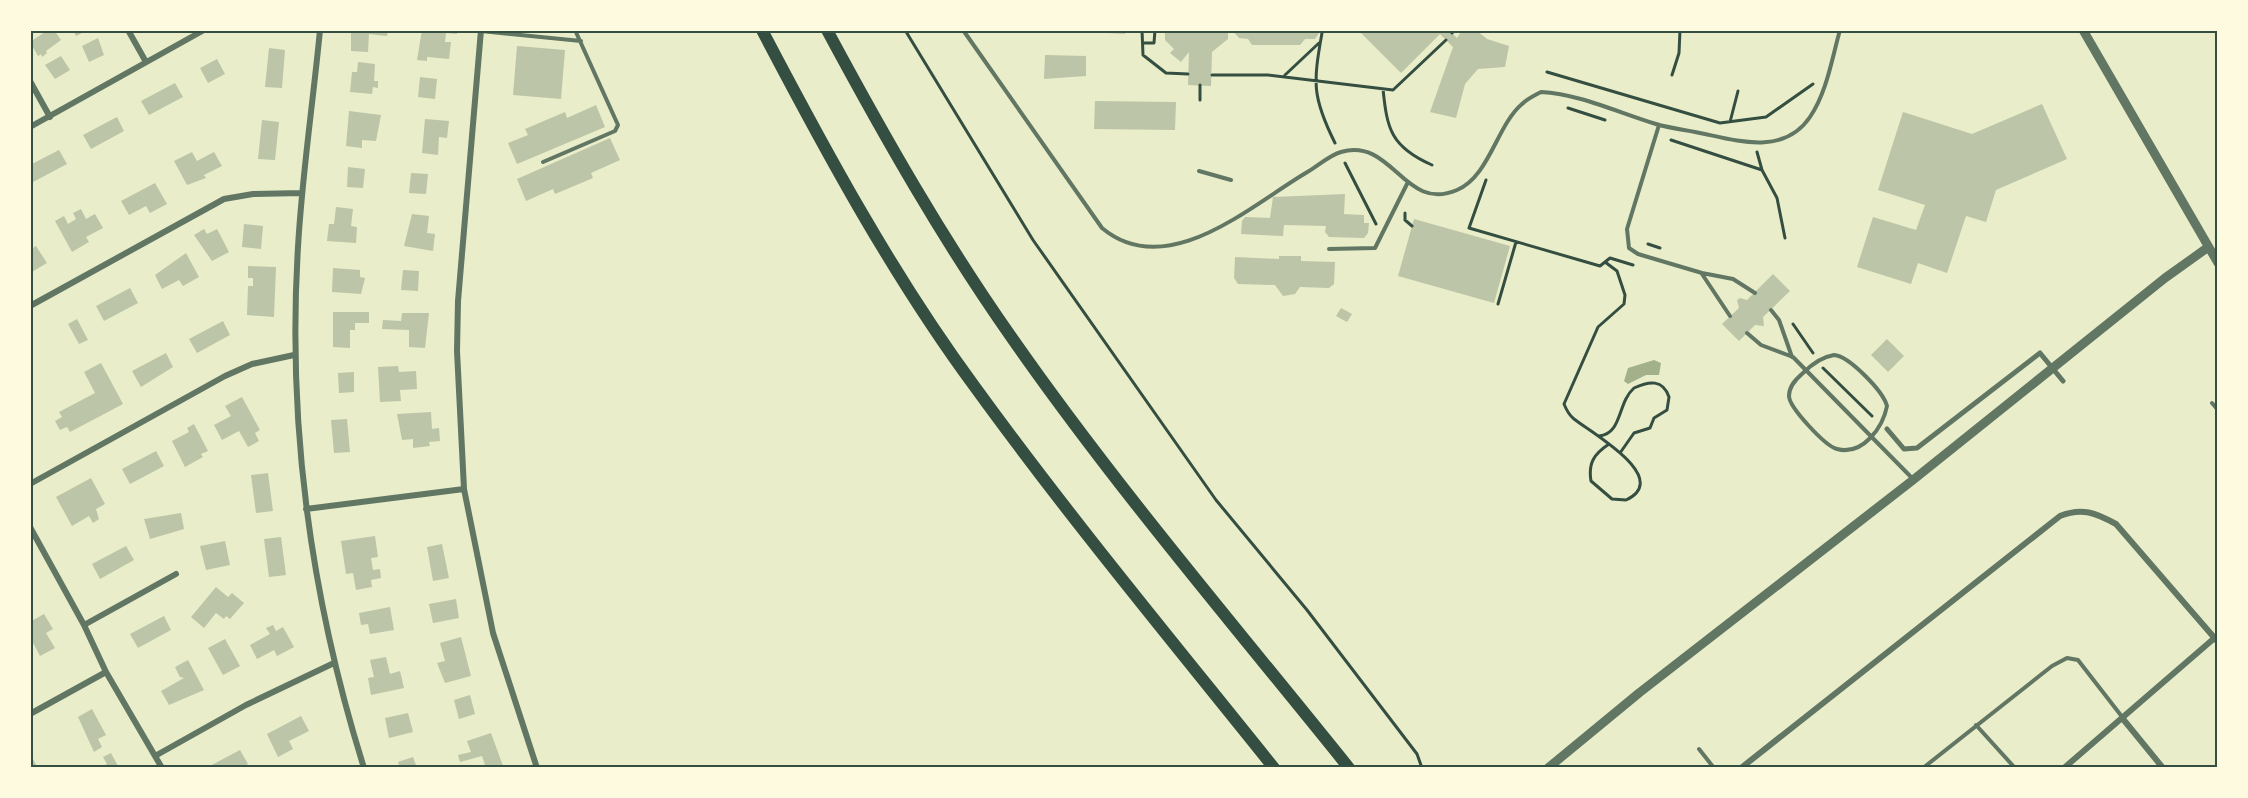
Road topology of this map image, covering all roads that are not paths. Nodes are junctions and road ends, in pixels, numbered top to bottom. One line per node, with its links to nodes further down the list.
1 (128, 30): 12 (street)
2 (204, 30): 12 (street)
3 (320, 30): 21 (street)
4 (575, 30): 11 (lane)
5 (762, 30): 57 (main road)
6 (827, 30): 58 (main road)
7 (963, 30): 20 (lane)
8 (1840, 30): 15 (lane)
9 (2083, 30): 22 (street)
10 (481, 31): 11 (lane); 41 (street)
11 (581, 41): 17 (lane)
12 (146, 62): 14 (street)
13 (30, 81): 14 (street)
14 (50, 117): 16 (street)
15 (1659, 125): 20 (lane); 25 (lane)
16 (30, 128)
17 (543, 162)
18 (1199, 171): 19 (lane)
19 (1231, 180)
20 (1407, 184): 23 (lane)
21 (302, 193): 27 (street); 31 (street)
22 (2207, 248): 24 (street); 39 (street)
23 (1329, 249)
24 (2218, 262)
25 (1702, 273): 26 (lane); 29 (lane)
26 (1755, 293)
27 (30, 306)
28 (1771, 310): 32 (lane)
29 (1731, 316)
30 (1746, 333): 32 (lane)
31 (294, 354): 40 (street); 42 (street)
32 (1793, 357): 33 (lane)
33 (1806, 370): 38 (lane); 38 (lane); 38 (lane)
34 (2063, 381): 37 (street)
35 (2212, 403): 36 (lane)
36 (2218, 410)
37 (1887, 429)
38 (1872, 437): 39 (lane)
39 (1913, 480): 59 (street)
40 (30, 484)
41 (464, 489): 42 (street); 56 (street)
42 (306, 509): 47 (street)
43 (30, 527): 45 (street)
44 (176, 574): 45 (street)
45 (84, 625): 48 (street)
46 (2217, 638): 50 (street); 61 (street)
47 (334, 663): 53 (street); 55 (street)
48 (106, 672): 49 (street); 53 (street)
49 (30, 714)
50 (2123, 719): 51 (lane); 64 (street); 65 (street)
51 (1976, 725): 62 (lane); 63 (lane)
52 (1699, 749): 60 (lane)
53 (155, 756): 54 (street)
54 (162, 768)
55 (364, 768)
56 (537, 768)
57 (1274, 768)
58 (1348, 768)
59 (1548, 768)
60 (1714, 768)
61 (1741, 768)
62 (1923, 768)
63 (2015, 768)
64 (2064, 768)
65 (2163, 768)

